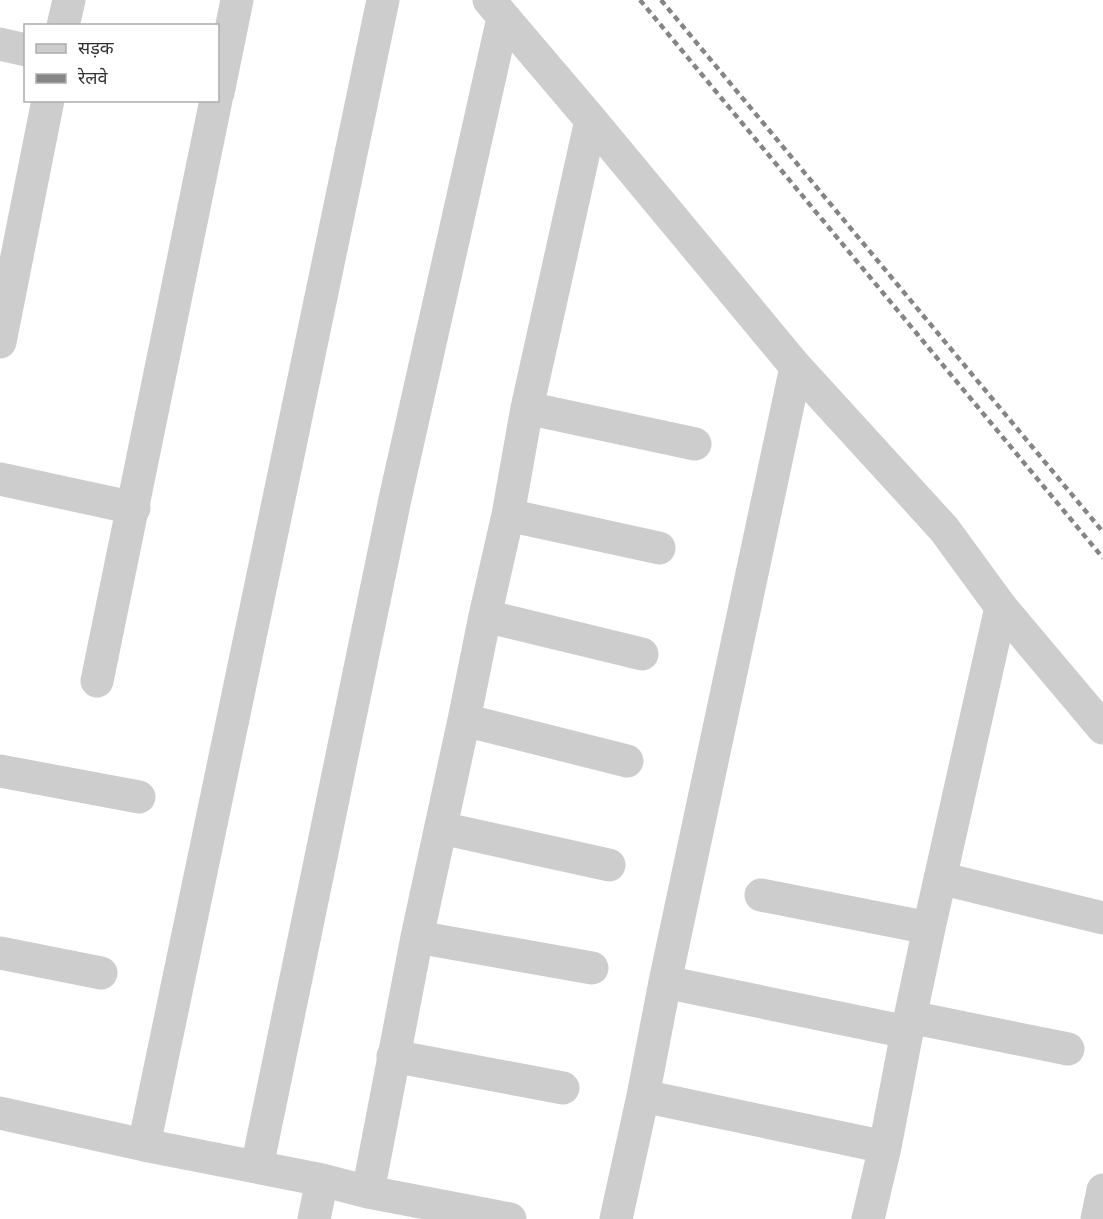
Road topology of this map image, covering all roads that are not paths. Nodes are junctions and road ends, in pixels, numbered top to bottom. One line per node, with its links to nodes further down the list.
1 (69, 0): 5 (street)
2 (237, 0): 8 (street)
3 (383, 0): 47 (street)
4 (496, 9): 11 (street); 49 (street)
5 (63, 24)
6 (0, 44): 7 (street)
7 (24, 50)
8 (219, 88)
9 (47, 102): 12 (street)
10 (216, 102): 18 (street)
11 (591, 120): 14 (street); 15 (street)
12 (11, 232): 13 (street)
13 (0, 342)
14 (796, 367): 21 (street); 40 (street)
15 (527, 408): 16 (street); 19 (street)
16 (694, 444)
17 (0, 479): 18 (street)
18 (134, 508): 24 (street)
19 (507, 515): 20 (street); 22 (street)
20 (659, 548)
21 (1001, 607): 26 (street); 32 (street)
22 (485, 616): 23 (street); 25 (street)
23 (642, 654)
24 (97, 681)
25 (464, 720): 27 (street); 30 (street)
26 (1103, 728)
27 (627, 761)
28 (0, 771): 29 (street)
29 (139, 797)
30 (441, 828): 31 (street); 36 (street)
31 (609, 865)
32 (940, 878): 34 (street); 35 (street)
33 (761, 895): 35 (street)
34 (1103, 918)
35 (929, 928): 41 (street)
36 (417, 937): 38 (street); 43 (street)
37 (0, 953): 39 (street)
38 (592, 968)
39 (102, 974)
40 (664, 982): 41 (street); 45 (street)
41 (908, 1024): 42 (street); 48 (street)
42 (1068, 1049)
43 (393, 1056): 44 (street); 52 (street)
44 (563, 1088)
45 (643, 1096): 48 (street); 55 (street)
46 (0, 1113): 47 (street)
47 (144, 1145): 49 (street)
48 (885, 1147): 56 (street)
49 (257, 1167): 50 (street)
50 (322, 1180): 52 (street); 53 (street)
51 (1103, 1190): 57 (street)
52 (368, 1192): 54 (street)
53 (314, 1219)
54 (510, 1219)
55 (616, 1219)
56 (868, 1219)
57 (1096, 1219)

